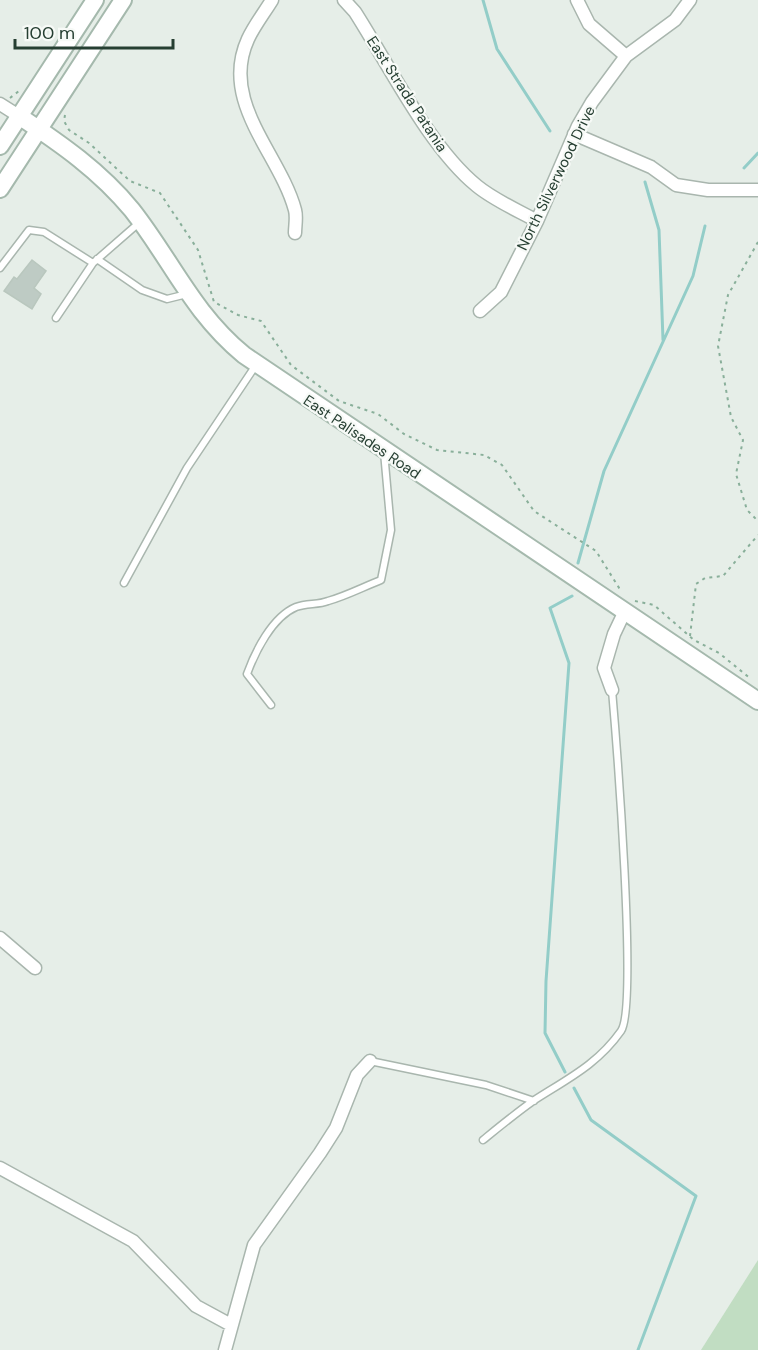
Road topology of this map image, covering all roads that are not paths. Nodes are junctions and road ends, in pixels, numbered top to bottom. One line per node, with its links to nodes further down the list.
1 (95, 0): 9 (street)
2 (123, 0): 10 (street)
3 (272, 0): 17 (street)
4 (344, 0): 15 (street, East Strada Patania)
5 (577, 0): 7 (street)
6 (690, 0): 7 (street, North Silverwood Drive)
7 (626, 56): 11 (street, North Silverwood Drive)
8 (0, 104): 9 (street)
9 (19, 116): 10 (street, East Palisades Road); 12 (street)
10 (39, 129): 13 (street); 16 (street, East Palisades Road)
11 (574, 134): 14 (street); 15 (street, North Silverwood Drive)
12 (0, 146)
13 (0, 189)
14 (758, 190)
15 (537, 221): 21 (street, North Silverwood Drive)
16 (140, 222): 18 (lane); 20 (street, East Palisades Road)
17 (295, 233)
18 (95, 261): 19 (lane); 20 (lane); 22 (lane)
19 (0, 268)
20 (187, 294): 23 (street, East Palisades Road)
21 (480, 311)
22 (56, 318)
23 (256, 365): 24 (street, East Palisades Road); 25 (lane)
24 (384, 451): 26 (street, East Palisades Road); 29 (lane)
25 (124, 583)
26 (624, 613): 27 (street); 28 (street, East Palisades Road)
27 (612, 690): 33 (lane)
28 (758, 701)
29 (271, 705)
30 (0, 939): 31 (street)
31 (34, 968)
32 (370, 1061): 33 (lane); 36 (street)
33 (534, 1101): 34 (lane)
34 (483, 1140)
35 (0, 1168): 36 (street)
36 (231, 1325): 37 (street)
37 (225, 1350)

